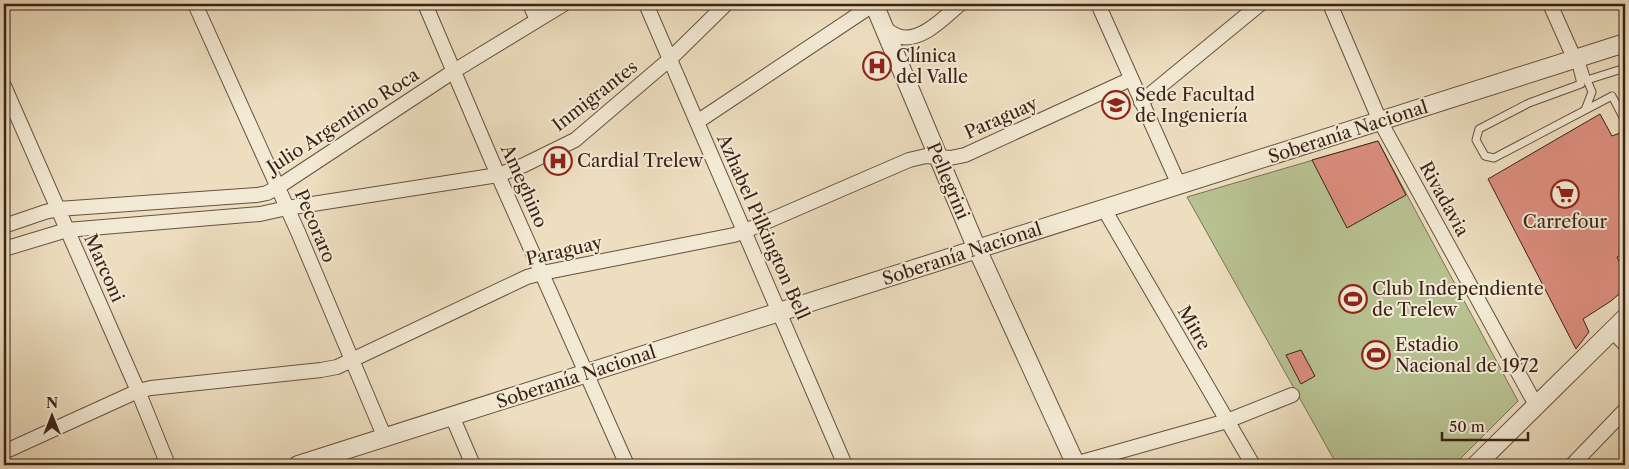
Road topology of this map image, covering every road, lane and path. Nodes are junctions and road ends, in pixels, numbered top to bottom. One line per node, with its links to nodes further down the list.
1 (195, 4): 31 (street, Pecoraro)
2 (425, 4): 19 (street, Ameghino)
3 (530, 4): 13 (street)
4 (564, 4): 13 (street, Julio Argentino Roca)
5 (646, 4): 16 (street, Azhabel Pilkington Bell)
6 (726, 4): 16 (street, Inmigrantes)
7 (874, 4): 14 (street, Pellegrini); 27 (street)
8 (960, 4): 14 (street)
9 (1260, 4): 23 (street)
10 (1330, 4): 25 (street, Rivadavia)
11 (1550, 4): 17 (street)
12 (1101, 5): 20 (street)
13 (537, 20): 19 (street, Julio Argentino Roca)
14 (884, 28): 28 (street, Pellegrini)
15 (1625, 43): 17 (street, Soberanía Nacional)
16 (670, 59): 27 (street, Azhabel Pilkington Bell); 29 (street, Inmigrantes)
17 (1578, 59): 21 (lane); 24 (lane); 25 (street, Soberanía Nacional)
18 (1625, 68): 21 (lane)
19 (454, 71): 29 (street, Ameghino); 31 (street, Julio Argentino Roca)
20 (1131, 80): 23 (street); 28 (street, Paraguay)
21 (1587, 80): 24 (lane)
22 (4, 86): 33 (street, Marconi)
23 (1141, 102): 30 (street)
24 (1585, 110): 26 (lane)
25 (1380, 121): 30 (street, Soberanía Nacional); 49 (street, Rivadavia)
26 (1625, 121)
27 (697, 122): 37 (street, Azhabel Pilkington Bell)
28 (938, 156): 37 (street, Paraguay); 39 (street, Pellegrini)
29 (498, 175): 32 (street, Inmigrantes); 40 (street, Ameghino)
30 (1179, 185): 34 (street, Soberanía Nacional)
31 (278, 187): 32 (street, Pecoraro); 33 (street, Julio Argentino Roca)
32 (287, 208): 36 (street); 45 (street, Pecoraro)
33 (58, 209): 35 (street, Julio Argentino Roca); 36 (street, Marconi)
34 (1104, 209): 39 (street, Soberanía Nacional); 52 (street, Mitre)
35 (4, 226)
36 (67, 230): 38 (street); 47 (street, Marconi)
37 (745, 231): 40 (street, Paraguay); 41 (street, Azhabel Pilkington Bell)
38 (4, 248)
39 (977, 249): 41 (street, Soberanía Nacional); 60 (street, Pellegrini)
40 (542, 273): 45 (street, Paraguay); 46 (street, Ameghino)
41 (780, 312): 46 (street, Soberanía Nacional); 59 (street, Azhabel Pilkington Bell)
42 (1625, 318): 43 (street)
43 (1612, 331): 44 (street); 49 (street)
44 (1625, 344)
45 (352, 360): 47 (street, Paraguay); 53 (street, Pecoraro)
46 (586, 374): 51 (street, Soberanía Nacional); 58 (street, Ameghino)
47 (138, 391): 54 (street, Paraguay); 55 (street, Marconi)
48 (1292, 395): 52 (street)
49 (1537, 407): 62 (street)
50 (1625, 410): 63 (street)
51 (452, 416): 53 (street, Soberanía Nacional); 57 (street)
52 (1227, 421): 60 (street); 61 (street, Mitre)
53 (385, 438): 56 (street, Soberanía Nacional)
54 (4, 452)
55 (168, 465)
56 (298, 465)
57 (472, 465)
58 (627, 465)
59 (845, 465)
60 (1074, 465)
61 (1252, 465)
62 (1476, 465)
63 (1572, 465)

